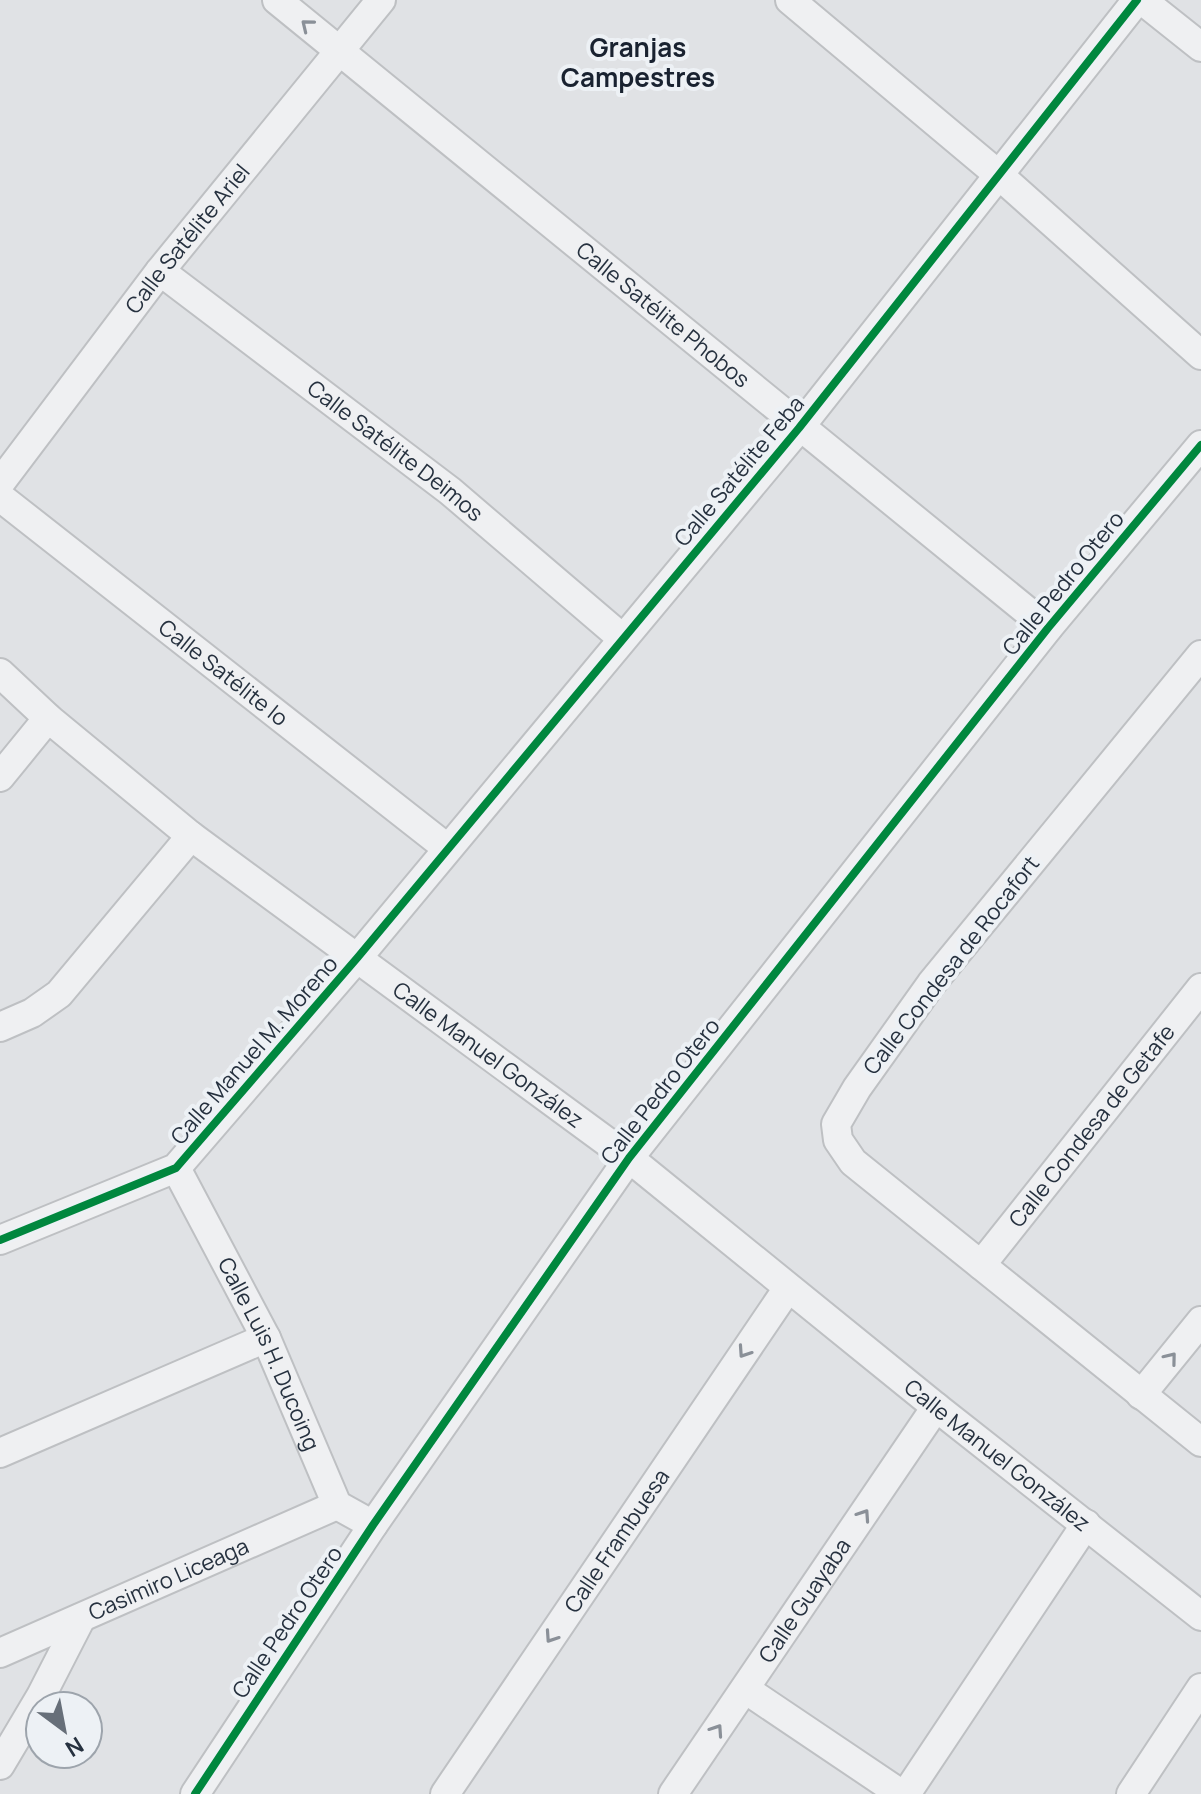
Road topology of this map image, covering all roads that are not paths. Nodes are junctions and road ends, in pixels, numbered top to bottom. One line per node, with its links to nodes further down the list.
1 (277, 0): 6 (street, Calle Satélite Phobos, one-way to 1)
2 (381, 0): 6 (street, Calle Satélite Ariel)
3 (790, 0): 7 (street)
4 (1139, 0): 5 (street); 7 (street, Calle Satélite Feba)
5 (1201, 47)
6 (338, 51): 8 (street, Calle Satélite Ariel); 10 (street, Calle Satélite Phobos)
7 (1000, 176): 9 (street); 10 (street, Calle Satélite Feba)
8 (160, 271): 12 (street, Calle Satélite Ariel); 15 (street, Calle Satélite Deimos)
9 (1201, 355)
10 (799, 428): 14 (street, Calle Satélite Phobos); 15 (street, Calle Satélite Feba)
11 (1201, 445): 14 (street, Calle Pedro Otero)
12 (0, 483)
13 (0, 497): 21 (street, Calle Satélite Io)
14 (1048, 628): 25 (street, Calle Pedro Otero)
15 (622, 638): 21 (street, Calle Satélite Feba)
16 (1201, 655): 28 (street, Calle Condesa de Rocafort)
17 (0, 673): 18 (street, Calle Manuel González)
18 (48, 718): 19 (street); 20 (street, Calle Manuel González)
19 (0, 777)
20 (191, 836): 22 (street, Calle Manuel González); 24 (street)
21 (447, 848): 22 (street, Calle Satélite Feba)
22 (358, 957): 25 (street, Calle Manuel González); 26 (street, Calle Manuel M. Moreno)
23 (1201, 988): 28 (street, Calle Condesa de Getafe)
24 (0, 1027)
25 (629, 1158): 29 (street, Calle Manuel González); 38 (street, Calle Pedro Otero)
26 (176, 1168): 27 (street, Calle Manuel M. Moreno); 31 (street, Calle Luis H. Ducoing)
27 (0, 1240)
28 (981, 1265): 32 (street, Calle Condesa de Rocafort)
29 (788, 1288): 33 (street, Calle Manuel González); 46 (street, Calle Frambuesa, one-way to 46)
30 (1201, 1321): 32 (street, one-way to 30)
31 (266, 1338): 35 (street); 36 (street, Calle Luis H. Ducoing)
32 (1141, 1395): 34 (street, Calle Condesa de Rocafort)
33 (936, 1407): 37 (street, Calle Manuel González); 43 (street, Calle Guayaba, one-way to 33)
34 (1201, 1442)
35 (0, 1453)
36 (337, 1505): 38 (street); 40 (street, Casimiro Liceaga)
37 (1086, 1524): 39 (street, Calle Manuel González); 48 (street)
38 (373, 1525): 45 (street, Calle Pedro Otero)
39 (1201, 1616)
40 (81, 1618): 41 (street, Casimiro Liceaga); 44 (street)
41 (0, 1653)
42 (1201, 1688): 49 (street)
43 (745, 1689): 47 (street, Calle Guayaba, one-way to 43); 48 (street)
44 (0, 1765)
45 (195, 1794)
46 (445, 1794)
47 (673, 1794)
48 (904, 1794)
49 (1131, 1794)

